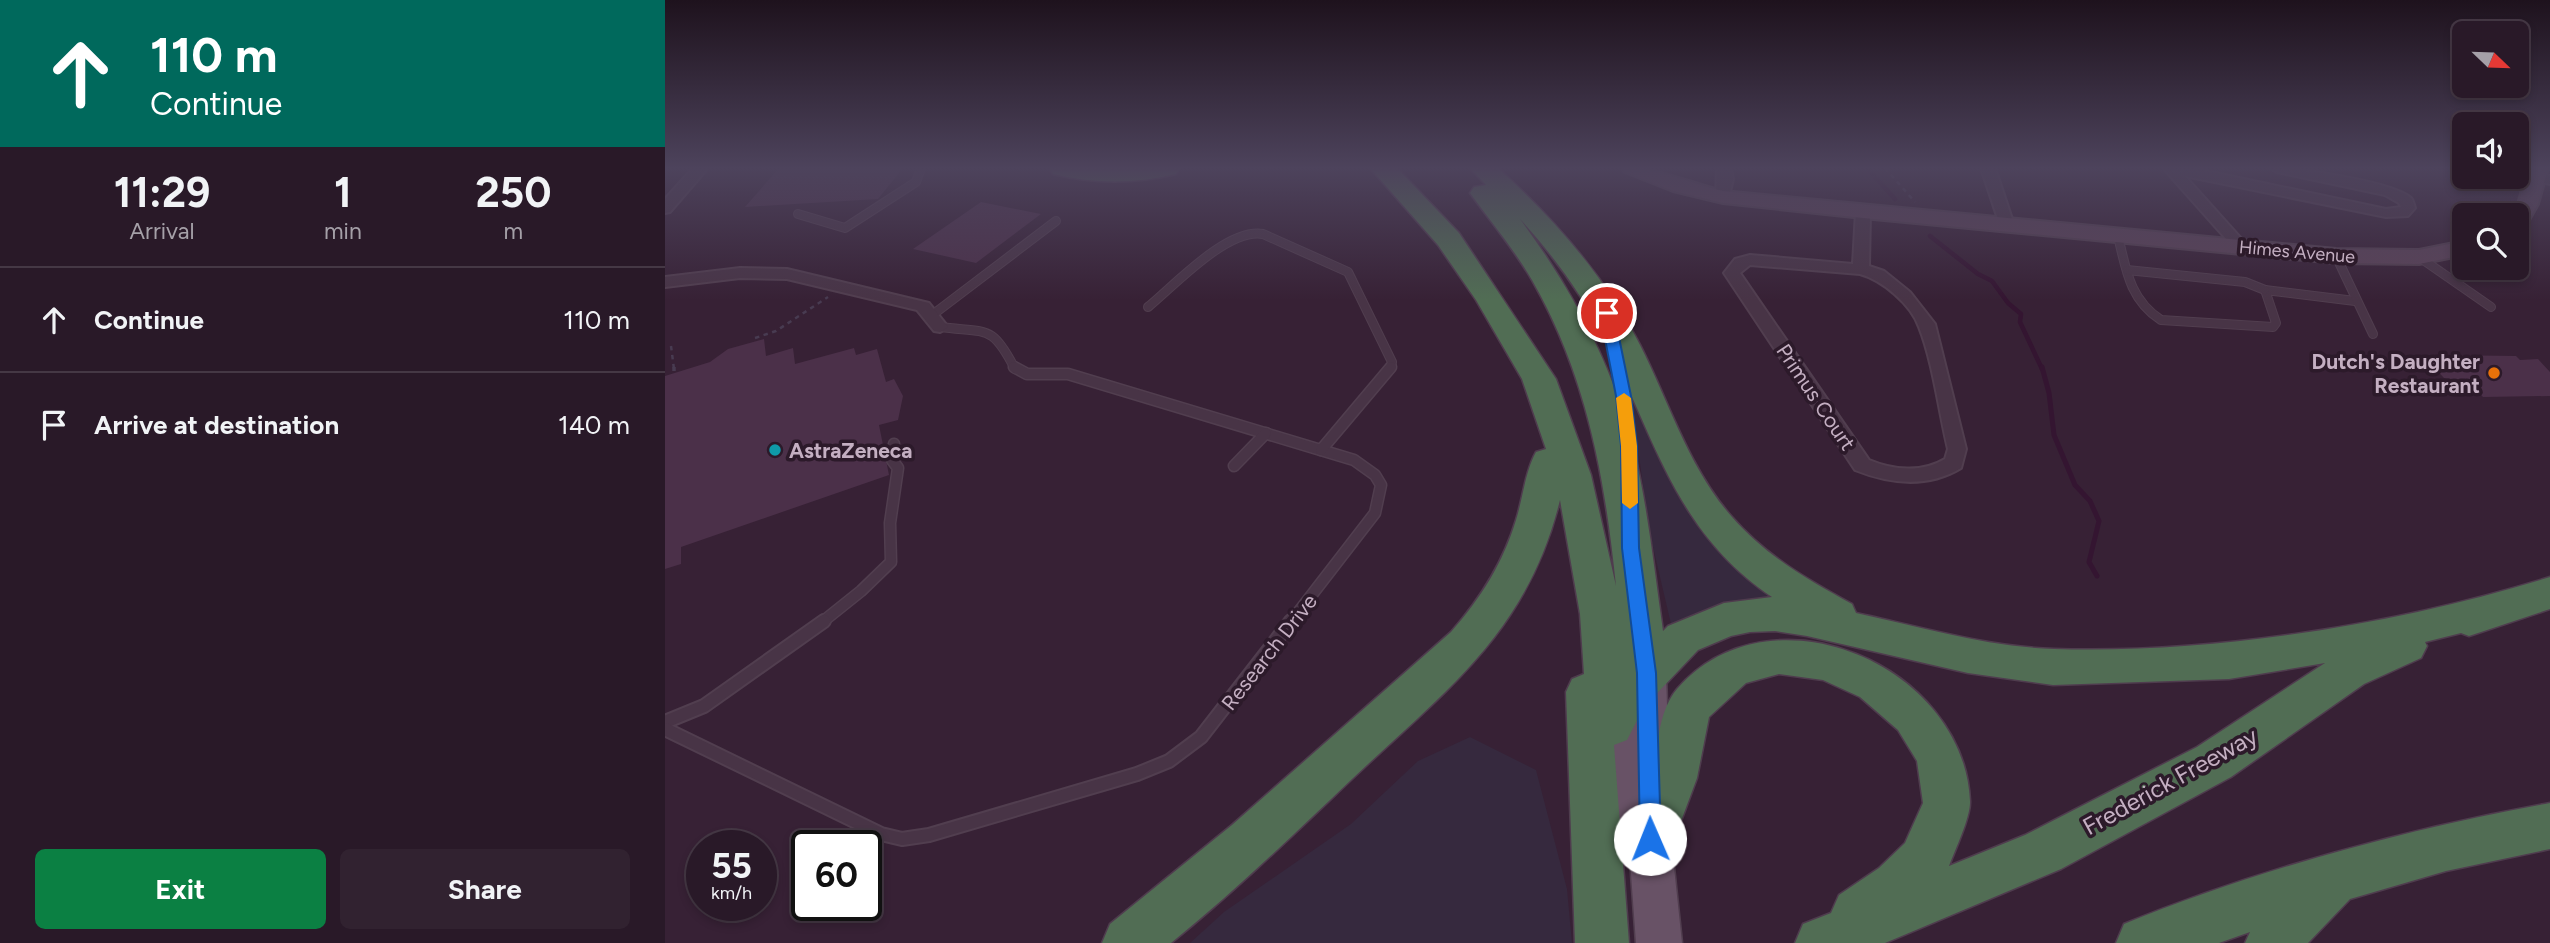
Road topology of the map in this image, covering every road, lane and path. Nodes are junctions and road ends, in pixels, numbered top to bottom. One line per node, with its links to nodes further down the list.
1 (870, 212): 10 (lane)
2 (1424, 212): 31 (highway)
3 (1499, 212): 38 (highway)
4 (1528, 212): 26 (highway)
5 (1863, 212): 12 (street, Himes Avenue); 18 (street)
6 (2003, 212): 12 (street)
7 (2209, 212): 14 (street)
8 (2381, 212): 9 (street)
9 (2404, 212)
10 (797, 214)
11 (1056, 221): 27 (lane)
12 (2007, 225): 13 (street, Himes Avenue)
13 (2118, 236): 14 (street, Himes Avenue); 19 (lane)
14 (2241, 247): 16 (street, Himes Avenue)
15 (2452, 250): 17 (street, Himes Avenue)
16 (2336, 256): 17 (street, Himes Avenue); 23 (lane)
17 (2419, 257): 25 (lane)
18 (1861, 269): 18 (street, Primus Court)
19 (2127, 270): 21 (lane); 21 (lane)
20 (665, 282): 27 (street)
21 (2265, 290): 23 (lane)
22 (829, 296): 29 (path)
23 (2355, 301): 28 (lane)
24 (1148, 307): 35 (lane)
25 (2491, 307)
26 (1607, 313): 38 (highway); 41 (highway)
27 (935, 322): 33 (lane, Research Drive)
28 (2373, 334)
29 (755, 338)
30 (671, 346): 32 (path)
31 (1525, 362): 36 (highway); 44 (highway)
32 (674, 371)
33 (1266, 433): 35 (lane, Research Drive); 37 (lane)
34 (894, 443): 43 (lane)
35 (1321, 450): 45 (lane, Research Drive)
36 (1549, 461): 49 (highway); 50 (highway)
37 (1234, 466)
38 (1631, 548): 42 (highway)
39 (2550, 593): 40 (highway, Frederick Freeway)
40 (2490, 610): 41 (highway); 53 (highway, Frederick Freeway)
41 (1880, 635): 42 (highway)
42 (1647, 673): 44 (highway); 47 (main road)
43 (665, 722)
44 (1611, 726): 47 (main road)
45 (665, 729)
46 (2550, 826): 48 (highway)
47 (1650, 839): 51 (main road); 52 (highway)
48 (2336, 877): 54 (highway); 55 (highway)
49 (1601, 926)
50 (1129, 943)
51 (1659, 943)
52 (1810, 943)
53 (1822, 943)
54 (2143, 943)
55 (2272, 943)

